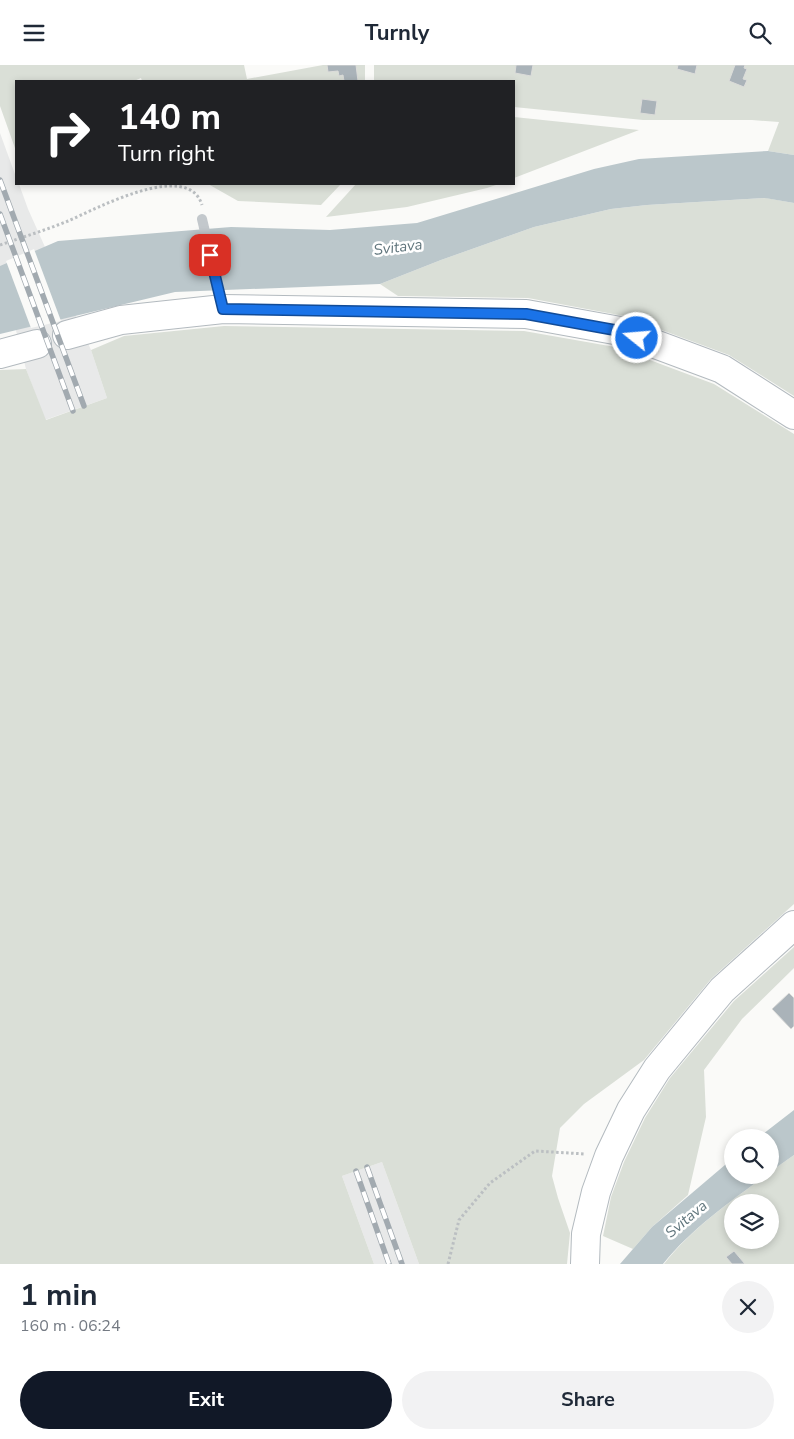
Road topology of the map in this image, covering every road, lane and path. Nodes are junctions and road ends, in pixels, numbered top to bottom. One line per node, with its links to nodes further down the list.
1 (202, 219): 2 (path); 3 (lane)
2 (0, 245)
3 (223, 309): 4 (street); 7 (street)
4 (67, 335)
5 (37, 344): 6 (street)
6 (0, 354)
7 (794, 415)
8 (794, 925): 9 (street)
9 (609, 1156): 10 (path); 11 (street)
10 (448, 1264)
11 (585, 1264)

